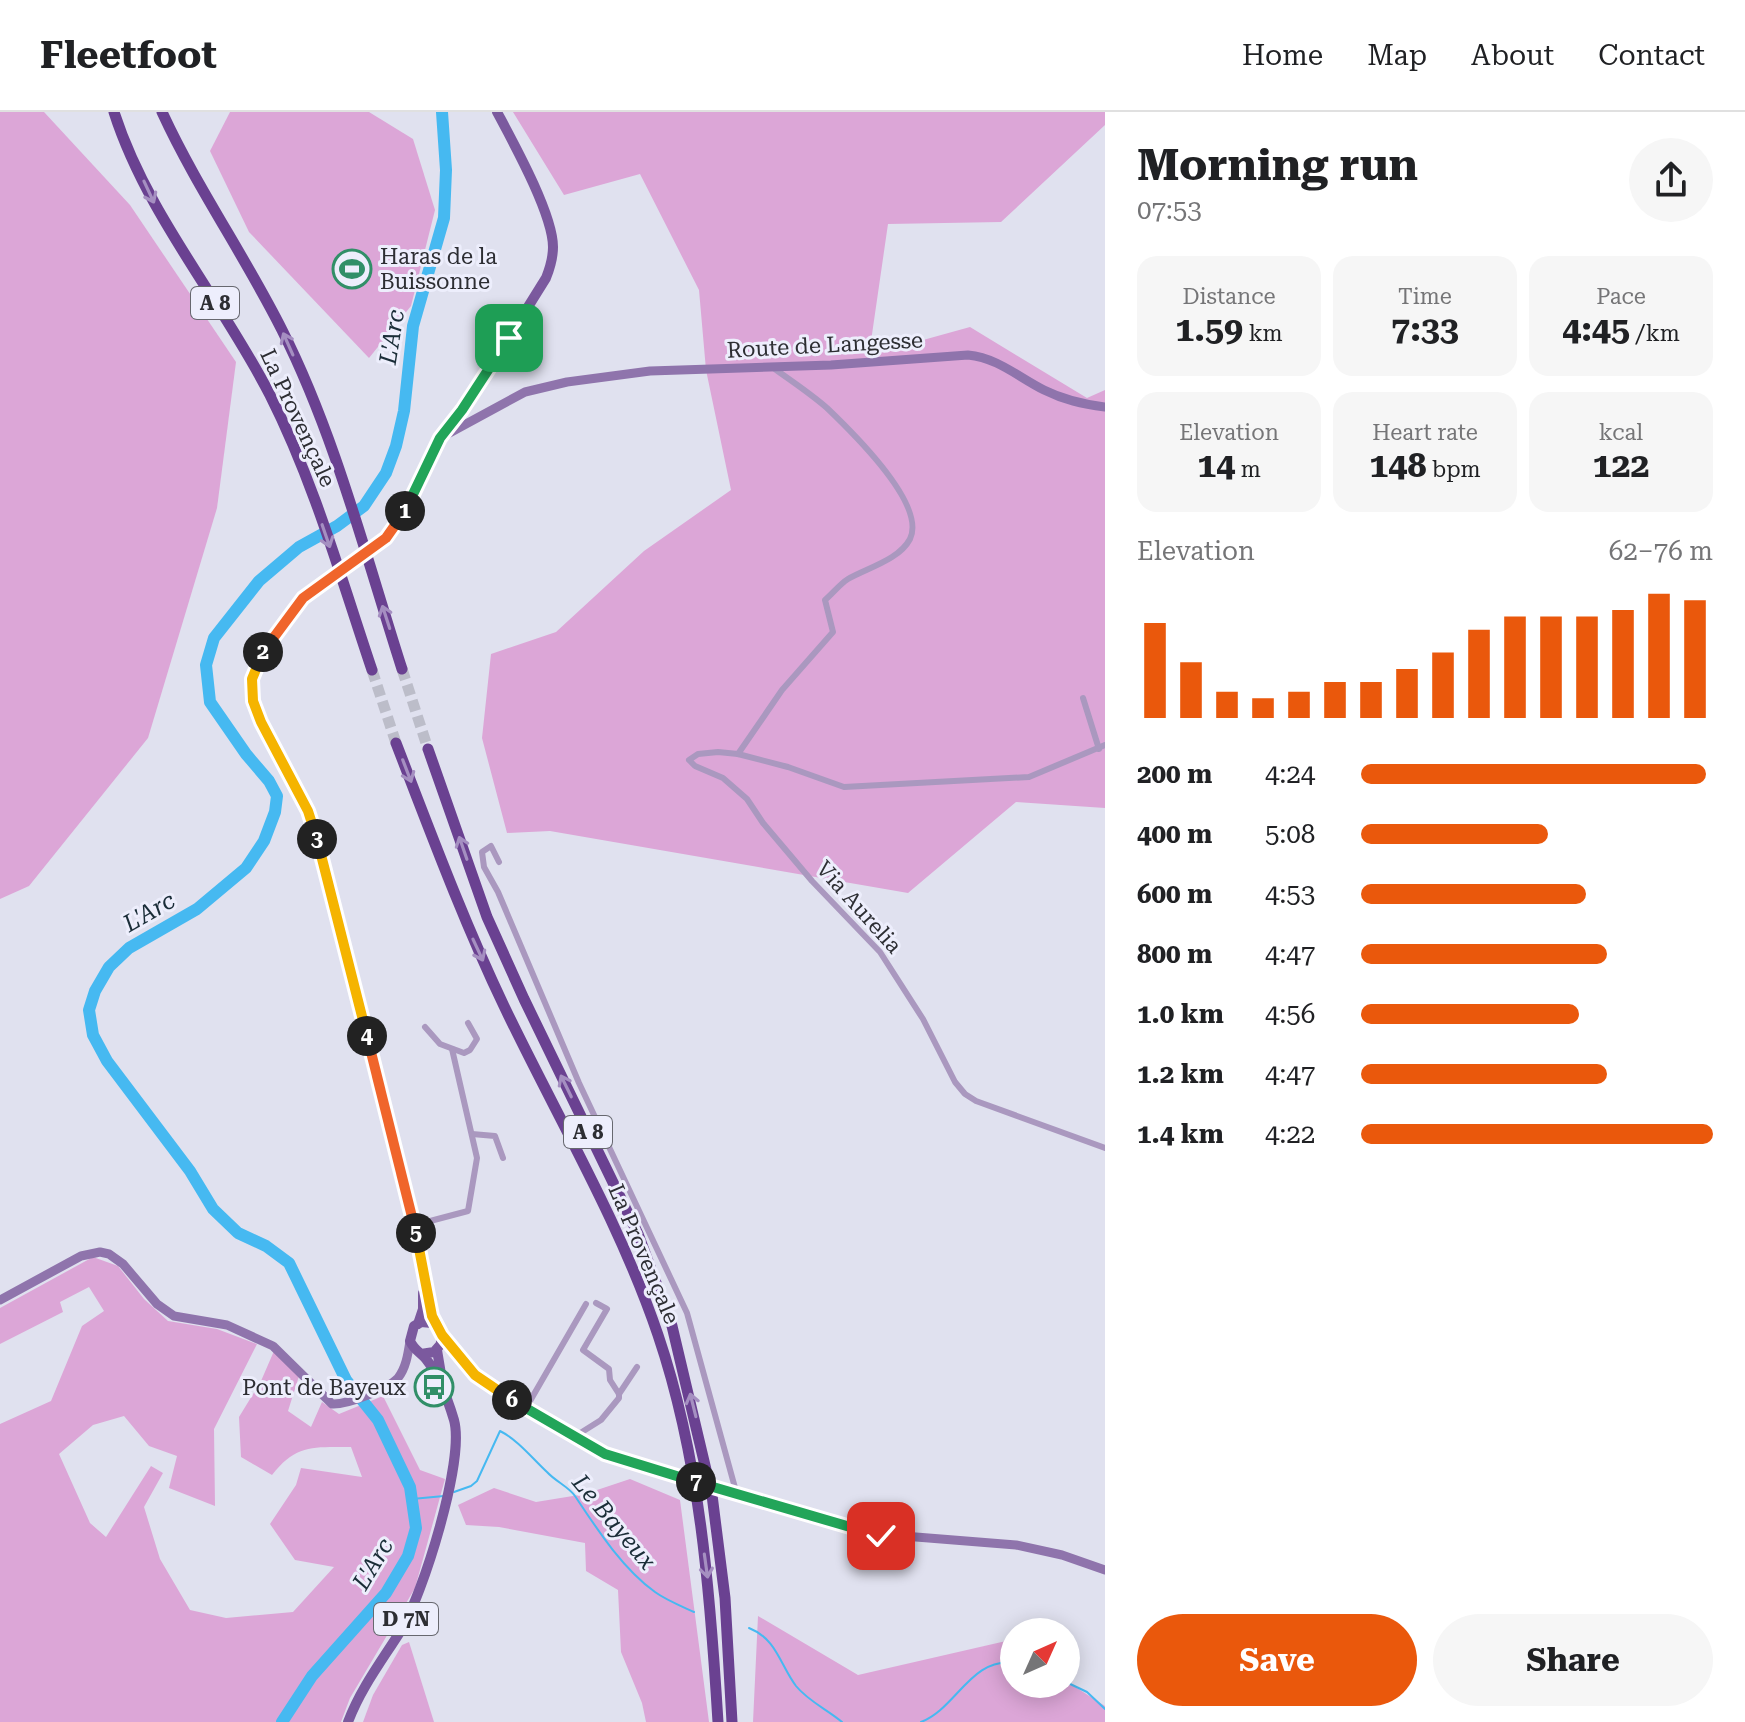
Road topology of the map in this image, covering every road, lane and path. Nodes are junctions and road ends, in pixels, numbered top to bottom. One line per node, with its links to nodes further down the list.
1 (162, 112): 7 (highway, La Provençale / A 8, one-way to 1)
2 (497, 112): 6 (main road, D 7N)
3 (115, 116): 8 (highway, La Provençale / A 8, one-way to 8)
4 (772, 367): 5 (street, Route de Langesse); 6 (street, Route de Langesse); 13 (street)
5 (1105, 407)
6 (440, 438): 21 (main road, D 7N)
7 (402, 669)
8 (372, 670)
9 (1083, 698): 11 (street)
10 (396, 743): 37 (highway, La Provençale / A 8, one-way to 37)
11 (1102, 747): 13 (street)
12 (428, 749): 38 (highway, La Provençale / A 8, one-way to 12)
13 (738, 754): 19 (street, Via Aurelia)
14 (499, 862): 34 (street)
15 (468, 1023): 17 (street)
16 (425, 1027): 17 (street)
17 (452, 1049): 18 (street)
18 (472, 1134): 20 (street); 21 (street)
19 (1105, 1148)
20 (503, 1158)
21 (415, 1225): 22 (main road, D 7N)
22 (424, 1271): 26 (main road, D 7N); 27 (main road, D 7N)
23 (0, 1300): 28 (street)
24 (596, 1303): 31 (street)
25 (586, 1304): 32 (street)
26 (418, 1324): 27 (main road); 28 (main road)
27 (438, 1340): 28 (main road); 30 (main road, D 7N); 32 (street)
28 (414, 1351): 30 (main road, D 7N)
29 (637, 1367): 31 (street)
30 (442, 1386): 36 (main road, D 7N)
31 (619, 1394): 33 (street)
32 (526, 1408): 33 (street)
33 (574, 1437): 34 (street)
34 (737, 1495): 35 (street)
35 (1105, 1570)
36 (348, 1722)
37 (718, 1722)
38 (732, 1722)

